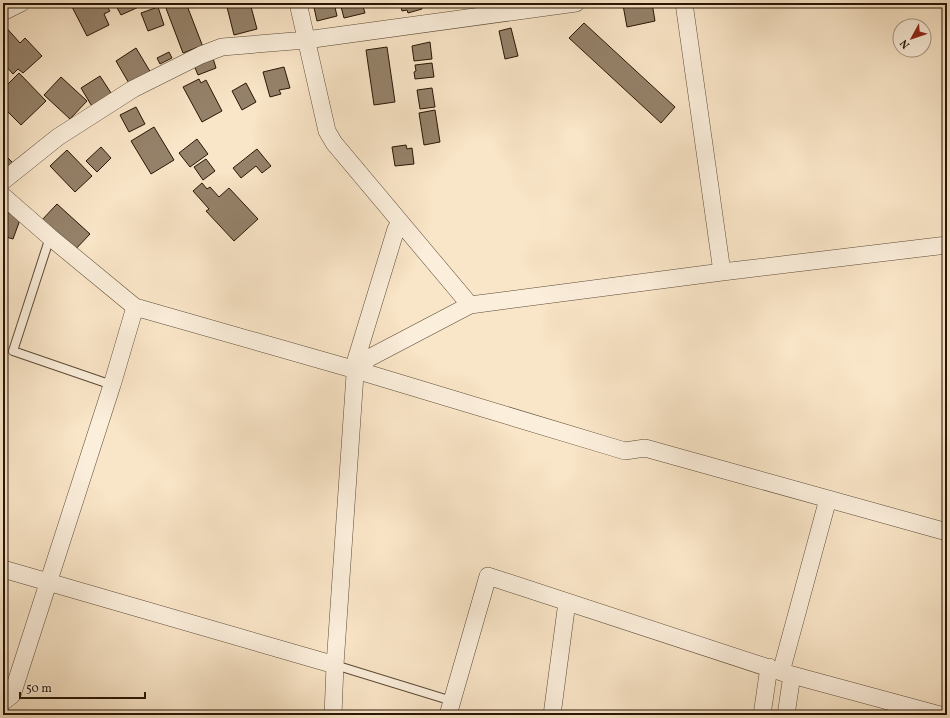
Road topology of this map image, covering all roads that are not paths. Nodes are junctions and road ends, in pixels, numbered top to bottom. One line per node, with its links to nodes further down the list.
1 (21, 3): 5 (street)
2 (298, 3): 6 (street)
3 (576, 3): 6 (street)
4 (684, 3): 12 (street)
5 (3, 12)
6 (306, 40): 7 (street); 9 (street)
7 (3, 182)
8 (3, 196): 10 (street)
9 (401, 223): 13 (street); 15 (street)
10 (50, 237): 14 (street); 16 (lane)
11 (947, 245): 12 (street)
12 (722, 272): 13 (street)
13 (470, 305): 15 (street)
14 (135, 307): 15 (street); 16 (street)
15 (356, 370): 17 (street); 22 (street)
16 (112, 385): 20 (street)
17 (828, 499): 18 (street); 23 (street)
18 (947, 532)
19 (3, 569): 20 (street)
20 (49, 582): 22 (street); 24 (street)
21 (566, 602): 23 (street); 25 (street); 29 (street)
22 (335, 665): 25 (lane); 28 (street)
23 (780, 671): 30 (street); 31 (street); 32 (street)
24 (3, 702)
25 (450, 708)
26 (3, 710): 27 (street)
27 (4, 715)
28 (333, 715)
29 (552, 715)
30 (762, 715)
31 (786, 715)
32 (940, 715)

